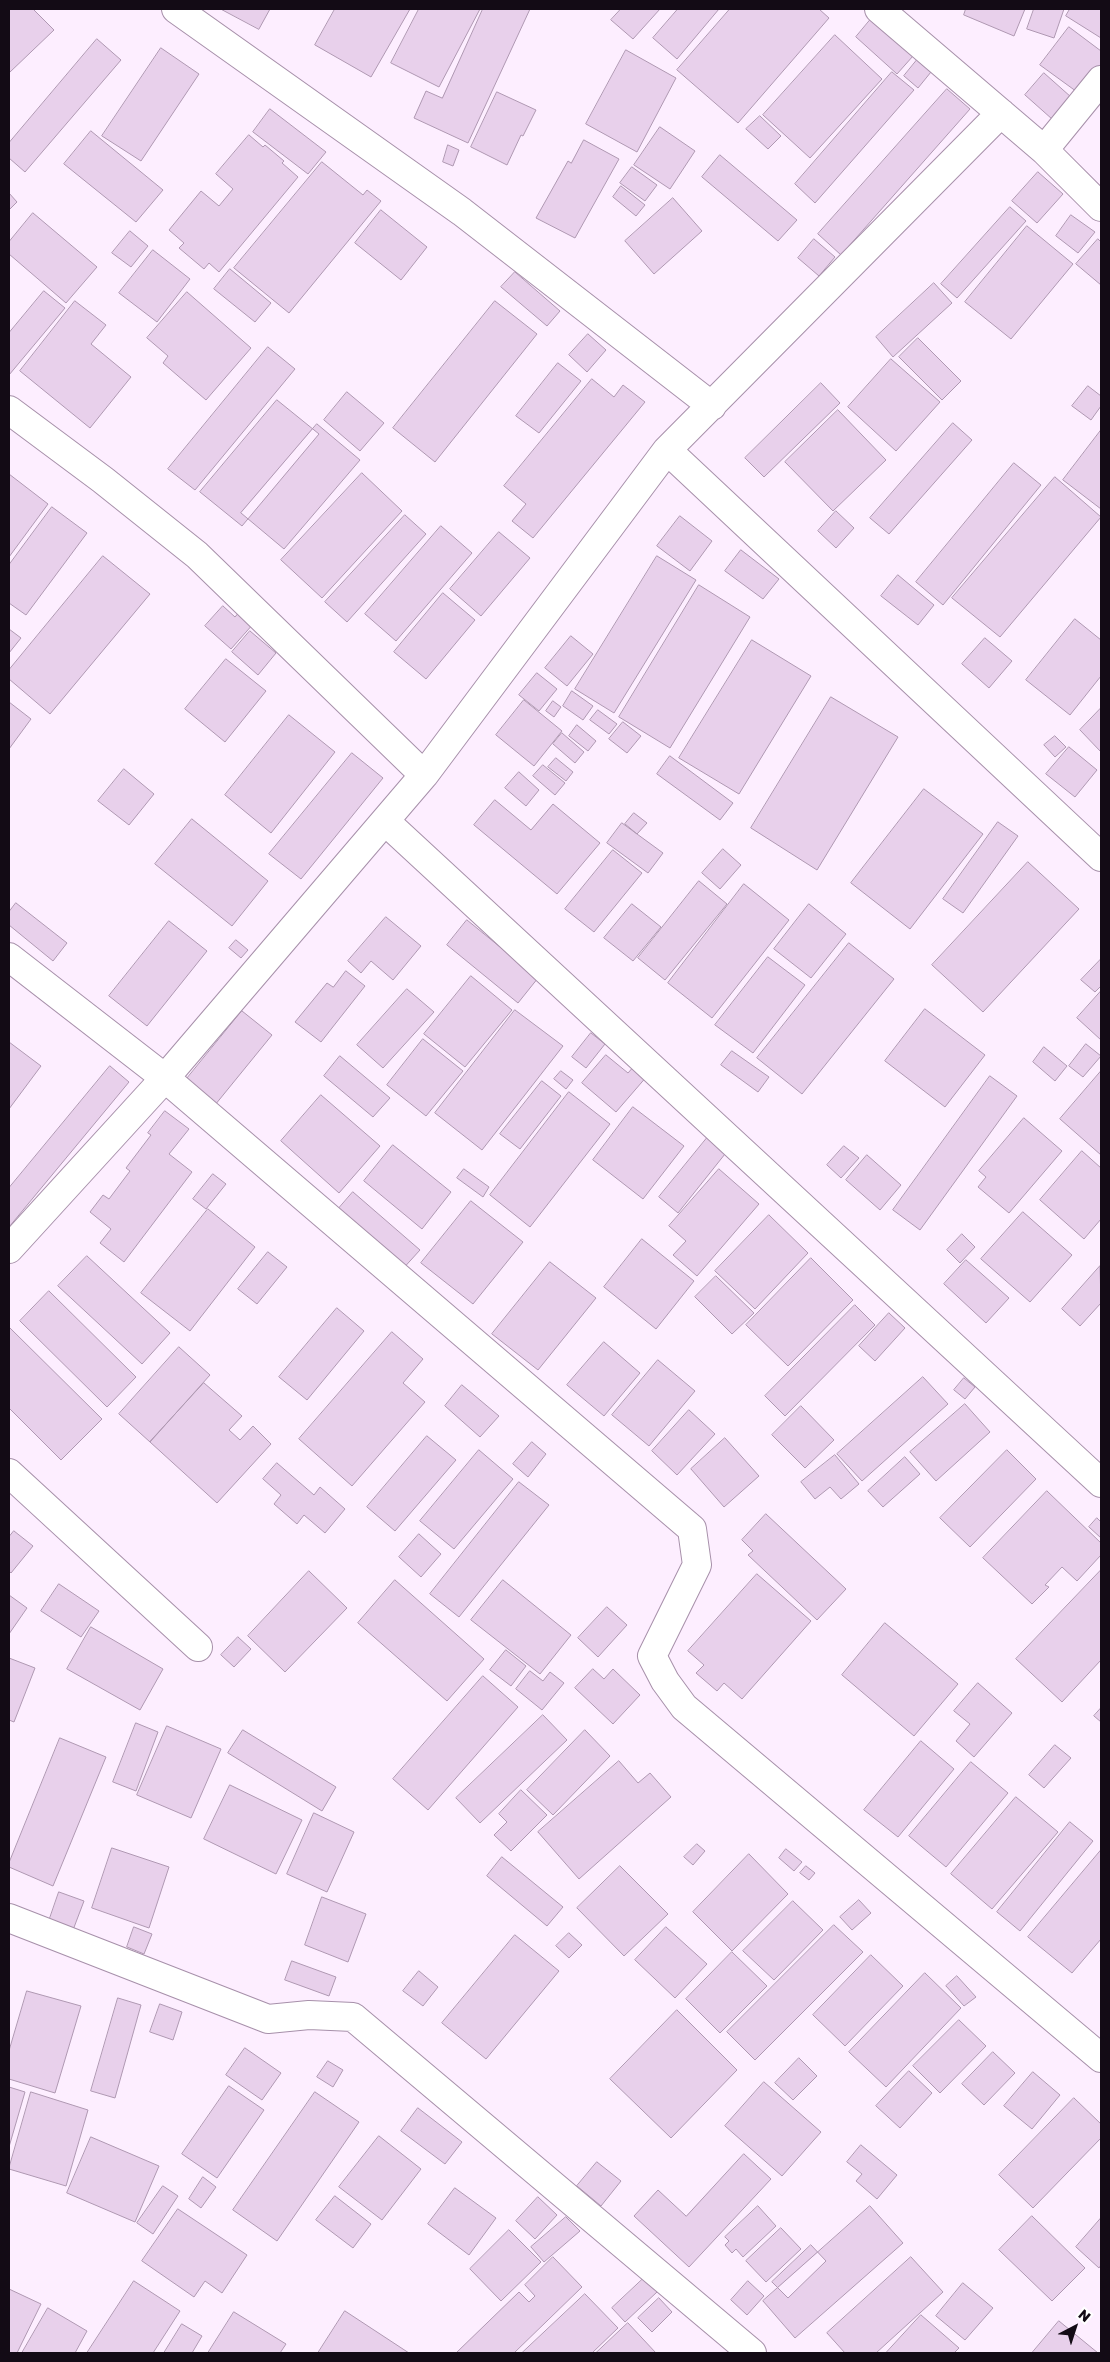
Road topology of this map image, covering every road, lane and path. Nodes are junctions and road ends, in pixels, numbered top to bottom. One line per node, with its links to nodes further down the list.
1 (176, 9): 7 (street)
2 (879, 9): 4 (street)
3 (1101, 80): 5 (street)
4 (1001, 113): 5 (street); 7 (street)
5 (1044, 150): 6 (street)
6 (1101, 207)
7 (712, 406): 9 (street)
8 (9, 410): 10 (street)
9 (667, 450): 10 (street); 12 (street)
10 (424, 775): 11 (street)
11 (385, 821): 14 (street); 17 (street)
12 (1101, 857)
13 (9, 957): 14 (street)
14 (165, 1078): 15 (street); 20 (street)
15 (9, 1249)
16 (9, 1473): 18 (street)
17 (1101, 1483)
18 (198, 1647)
19 (9, 1918): 21 (street)
20 (1101, 2058)
21 (752, 2353)

